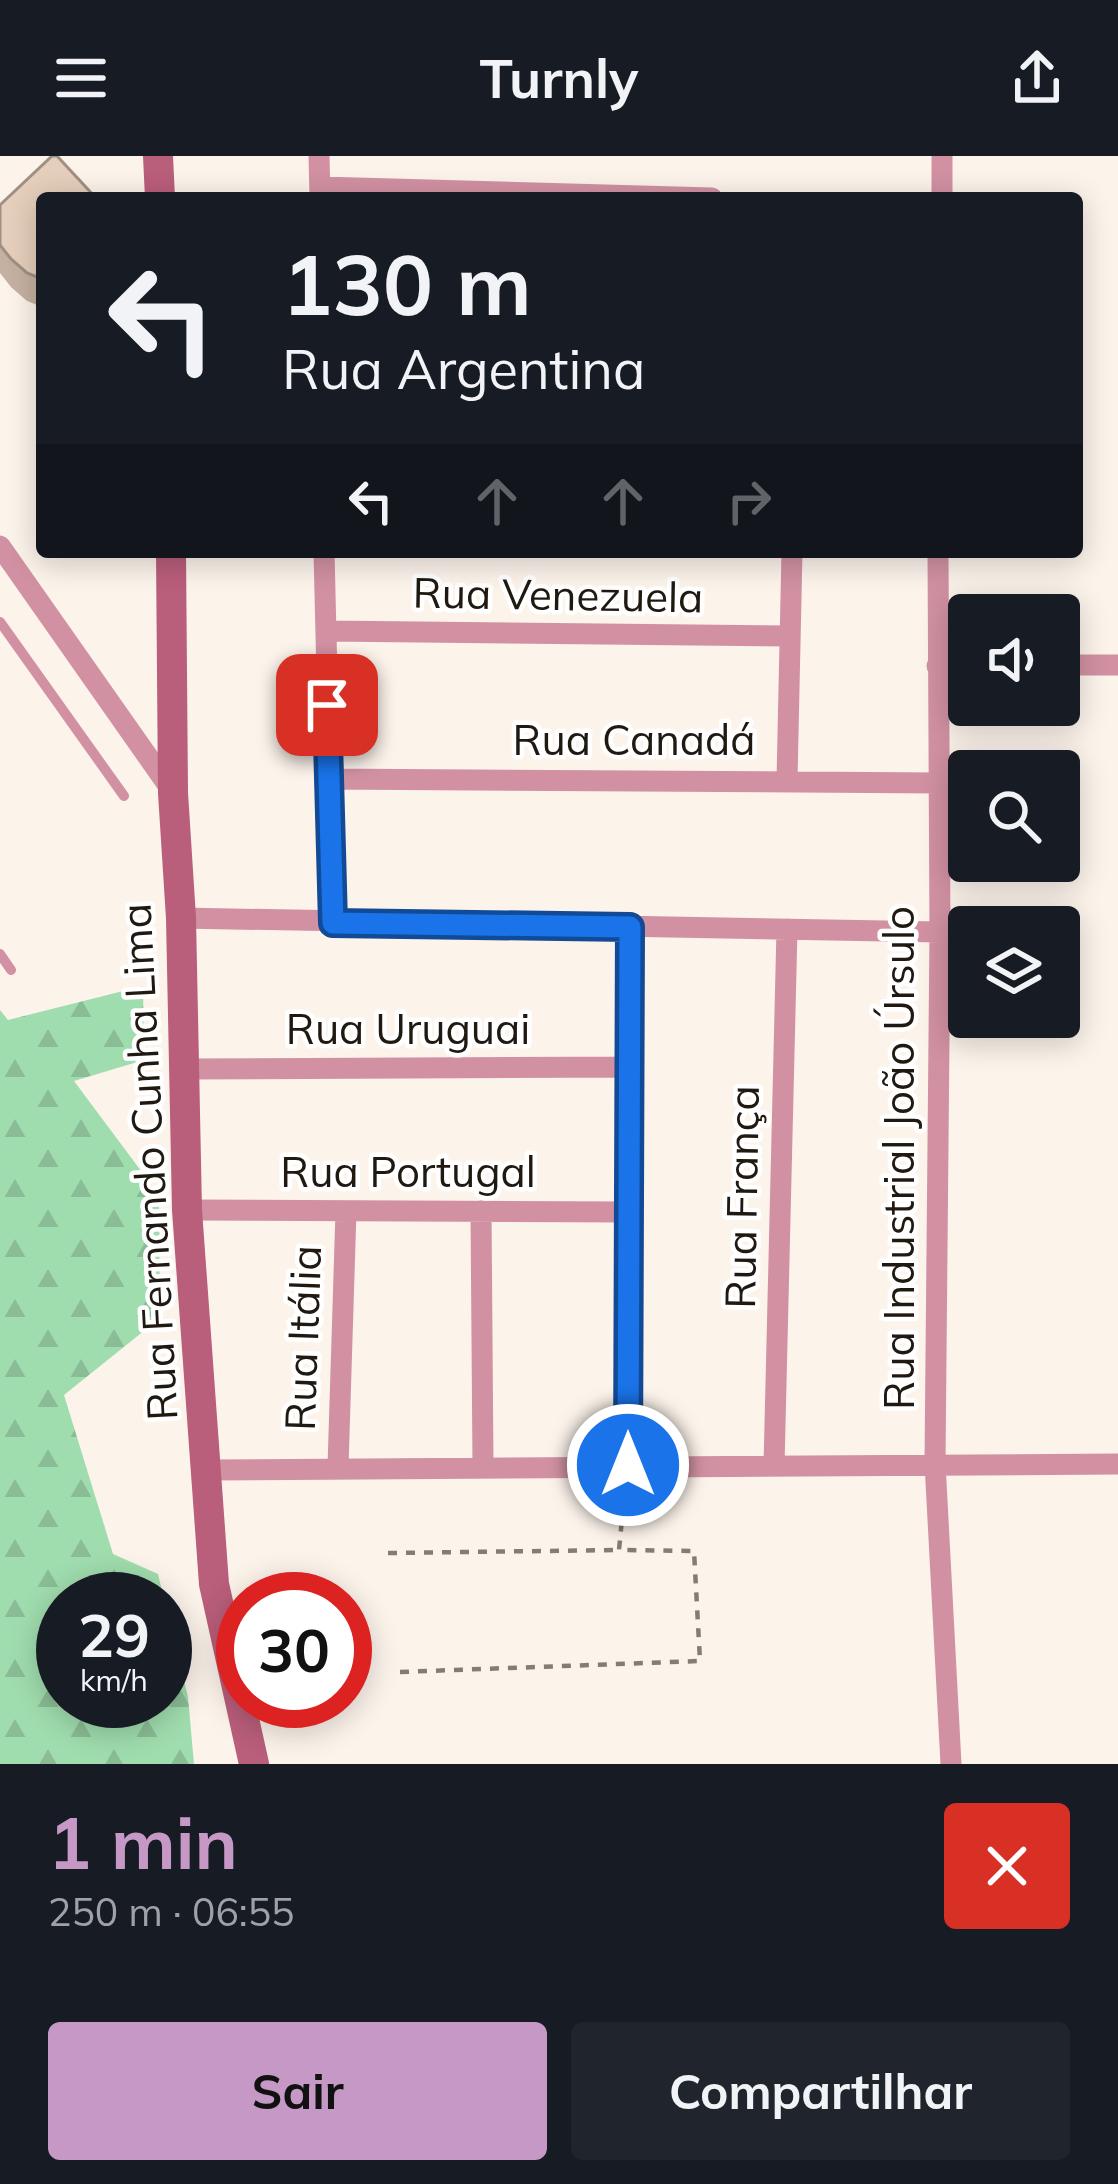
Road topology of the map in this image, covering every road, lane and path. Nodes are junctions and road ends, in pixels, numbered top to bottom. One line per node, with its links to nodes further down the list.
1 (158, 156): 4 (street)
2 (319, 156): 5 (street)
3 (942, 156): 6 (street)
4 (160, 192)
5 (320, 192)
6 (942, 192)
7 (0, 547): 22 (street)
8 (170, 558): 22 (street, Rua Fernando Cunha Lima)
9 (324, 558): 13 (street)
10 (792, 558): 14 (street)
11 (938, 558): 17 (street, Rua Industrial João Úrsulo)
12 (0, 622): 23 (lane)
13 (327, 631): 14 (street, Rua Venezuela); 19 (street)
14 (789, 636): 20 (street)
15 (1080, 665): 16 (street)
16 (1118, 665)
17 (937, 666): 18 (street); 21 (street, Rua Industrial João Úrsulo)
18 (948, 666)
19 (328, 779): 20 (street, Rua Canadá); 25 (street)
20 (787, 780): 21 (street, Rua Canadá)
21 (940, 783): 28 (street, Rua Industrial João Úrsulo)
22 (173, 793): 24 (street, Rua Fernando Cunha Lima)
23 (124, 796)
24 (181, 918): 25 (street); 32 (street, Rua Fernando Cunha Lima)
25 (333, 923): 26 (street)
26 (630, 927): 27 (street); 31 (street)
27 (787, 929): 28 (street); 41 (street, Rua França)
28 (940, 932): 37 (street, Rua Industrial João Úrsulo)
29 (0, 953): 30 (lane)
30 (11, 970)
31 (632, 1067): 32 (street, Rua Uruguai); 36 (street)
32 (185, 1069): 33 (street, Rua Fernando Cunha Lima)
33 (188, 1210): 35 (street, Rua Portugal); 43 (street, Rua Fernando Cunha Lima)
34 (481, 1210): 35 (street, Rua Portugal); 36 (street, Rua Portugal); 40 (street)
35 (346, 1211): 42 (street, Rua Itália)
36 (628, 1212): 39 (street)
37 (935, 1463): 38 (street); 41 (street); 48 (street, Rua Industrial João Úrsulo)
38 (1118, 1464)
39 (628, 1465): 40 (street); 41 (street); 44 (path)
40 (483, 1466): 42 (street)
41 (775, 1466)
42 (338, 1467): 43 (street)
43 (206, 1470): 47 (street, Rua Fernando Cunha Lima)
44 (620, 1550): 45 (path); 46 (path)
45 (388, 1553)
46 (400, 1672)
47 (254, 1764)
48 (951, 1764)

